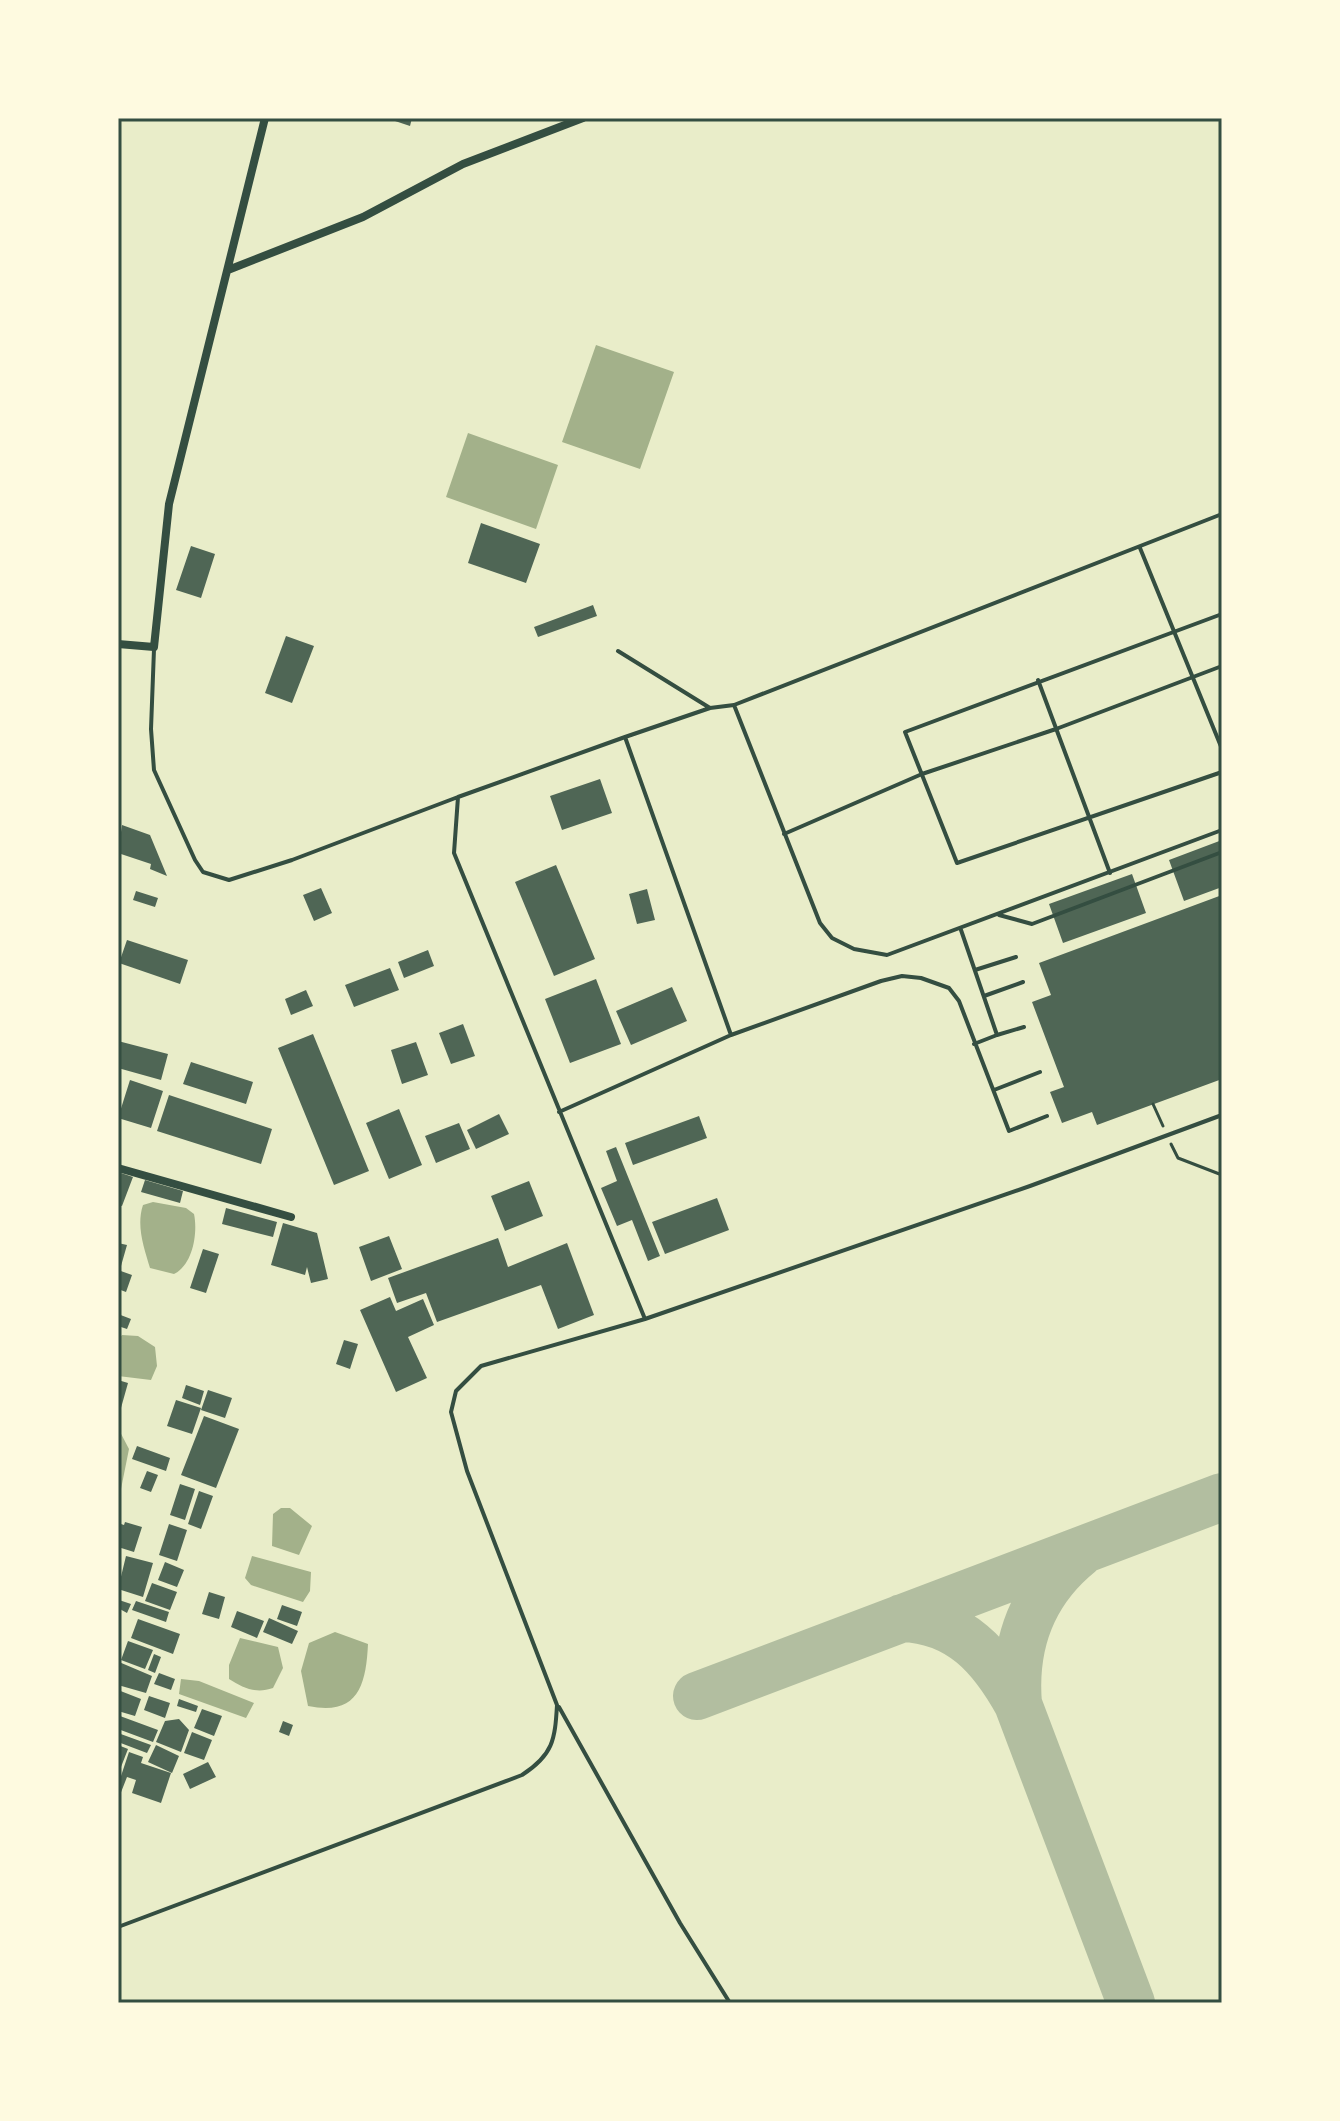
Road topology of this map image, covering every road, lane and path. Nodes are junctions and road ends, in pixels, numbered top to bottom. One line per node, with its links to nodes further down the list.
1 (265, 118): 3 (street)
2 (583, 118): 3 (street)
3 (228, 270): 9 (street)
4 (1222, 514): 5 (lane)
5 (1140, 548): 7 (lane); 14 (lane)
6 (1222, 614): 7 (lane)
7 (1175, 632): 12 (lane); 13 (lane)
8 (118, 644): 9 (street)
9 (154, 647): 21 (lane)
10 (618, 651): 15 (lane)
11 (1222, 666): 12 (lane)
12 (1193, 676): 16 (lane); 18 (lane)
13 (1038, 680): 16 (lane); 20 (lane)
14 (734, 705): 15 (lane); 24 (lane)
15 (710, 708): 17 (lane)
16 (1056, 729): 20 (lane); 22 (lane)
17 (625, 737): 21 (lane); 34 (lane)
18 (1222, 749)
19 (1222, 772): 22 (lane)
20 (922, 774): 22 (lane); 24 (lane)
21 (458, 797): 40 (lane)
22 (1089, 818): 26 (lane)
23 (1222, 830): 26 (lane)
24 (784, 834): 28 (lane)
25 (1222, 852): 27 (lane)
26 (1110, 873): 27 (lane)
27 (999, 915): 28 (lane)
28 (961, 930): 30 (lane)
29 (1016, 957): 30 (lane)
30 (975, 970): 32 (lane)
31 (1023, 982): 32 (lane)
32 (984, 996): 35 (lane)
33 (1024, 1027): 35 (lane)
34 (731, 1035): 36 (lane); 40 (lane)
35 (997, 1035): 36 (lane)
36 (974, 1044): 38 (lane)
37 (1040, 1072): 38 (lane)
38 (993, 1091): 42 (lane)
39 (1153, 1104): 44 (path)
40 (559, 1112): 46 (lane)
41 (1222, 1115): 46 (lane)
42 (1047, 1116)
43 (118, 1168): 45 (street)
44 (1222, 1175)
45 (291, 1217)
46 (645, 1319): 47 (lane)
47 (557, 1705): 48 (lane); 49 (lane)
48 (118, 1927)
49 (730, 2003)

